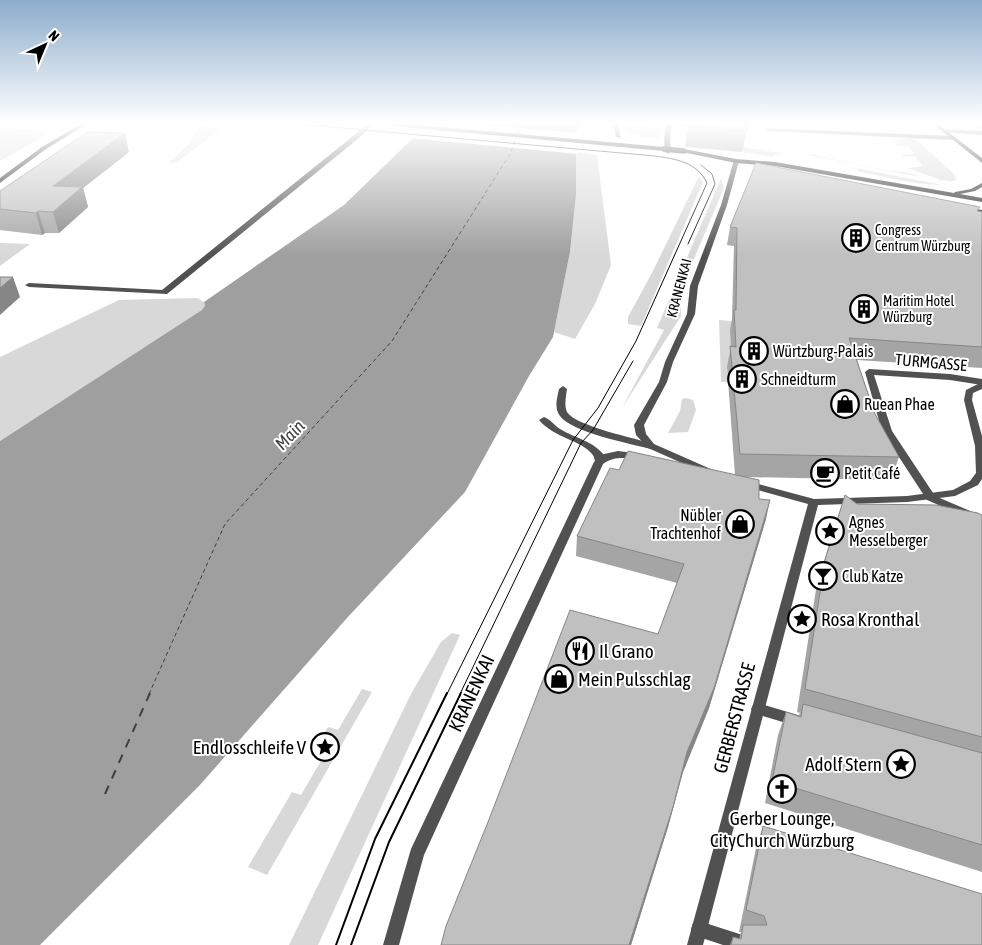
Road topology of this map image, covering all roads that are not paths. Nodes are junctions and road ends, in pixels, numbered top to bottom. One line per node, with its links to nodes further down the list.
1 (17, 168): 7 (main road)
2 (318, 168): 13 (street)
3 (734, 168): 17 (street, KRANENKAI)
4 (759, 168): 6 (main road)
5 (798, 168): 9 (main road)
6 (768, 171)
7 (0, 181)
8 (982, 185): 9 (main road)
9 (946, 194): 10 (main road)
10 (982, 200)
11 (956, 207): 12 (main road)
12 (982, 212)
13 (29, 285)
14 (982, 383): 18 (street); 21 (street, TURMGASSE)
15 (563, 389): 17 (street)
16 (544, 420): 19 (street)
17 (651, 446): 19 (street)
18 (981, 446): 21 (street)
19 (599, 462): 27 (street, KRANENKAI)
20 (740, 482): 22 (street)
21 (932, 498): 22 (street); 23 (street)
22 (814, 502): 24 (street, GERBERSTRASSE)
23 (982, 520)
24 (758, 710): 25 (street); 26 (street, GERBERSTRASSE)
25 (814, 725)
26 (697, 937): 28 (street)
27 (391, 945)
28 (749, 945)

